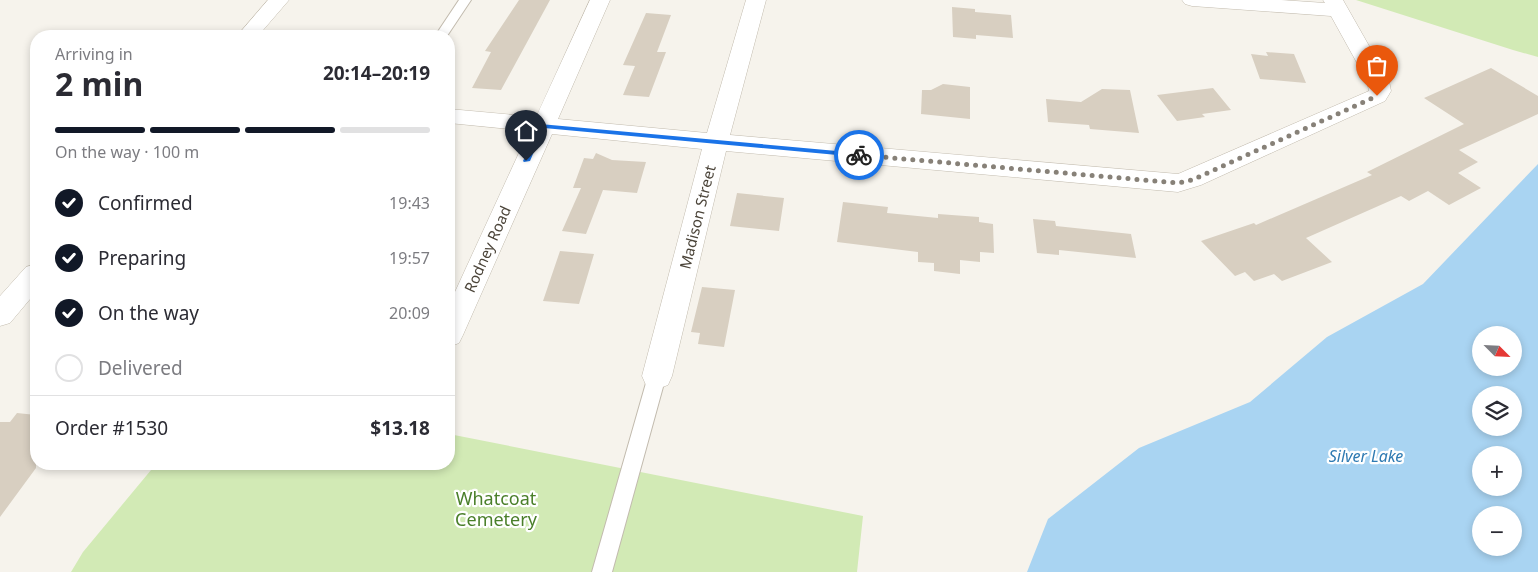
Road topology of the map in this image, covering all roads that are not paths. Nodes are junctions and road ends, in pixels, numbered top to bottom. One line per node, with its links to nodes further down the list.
1 (279, 0): 7 (street)
2 (465, 0): 8 (lane)
3 (600, 0): 10 (street, Rodney Road)
4 (756, 0): 11 (street, Madison Street)
5 (1192, 0): 6 (street)
6 (1336, 5): 11 (street)
7 (252, 30)
8 (445, 30)
9 (455, 117): 10 (street)
10 (542, 126): 11 (street); 14 (street, Rodney Road)
11 (716, 142): 15 (street, Madison Street)
12 (30, 281): 13 (street)
13 (0, 314)
14 (455, 322)
15 (657, 376): 16 (lane)
16 (602, 572)

